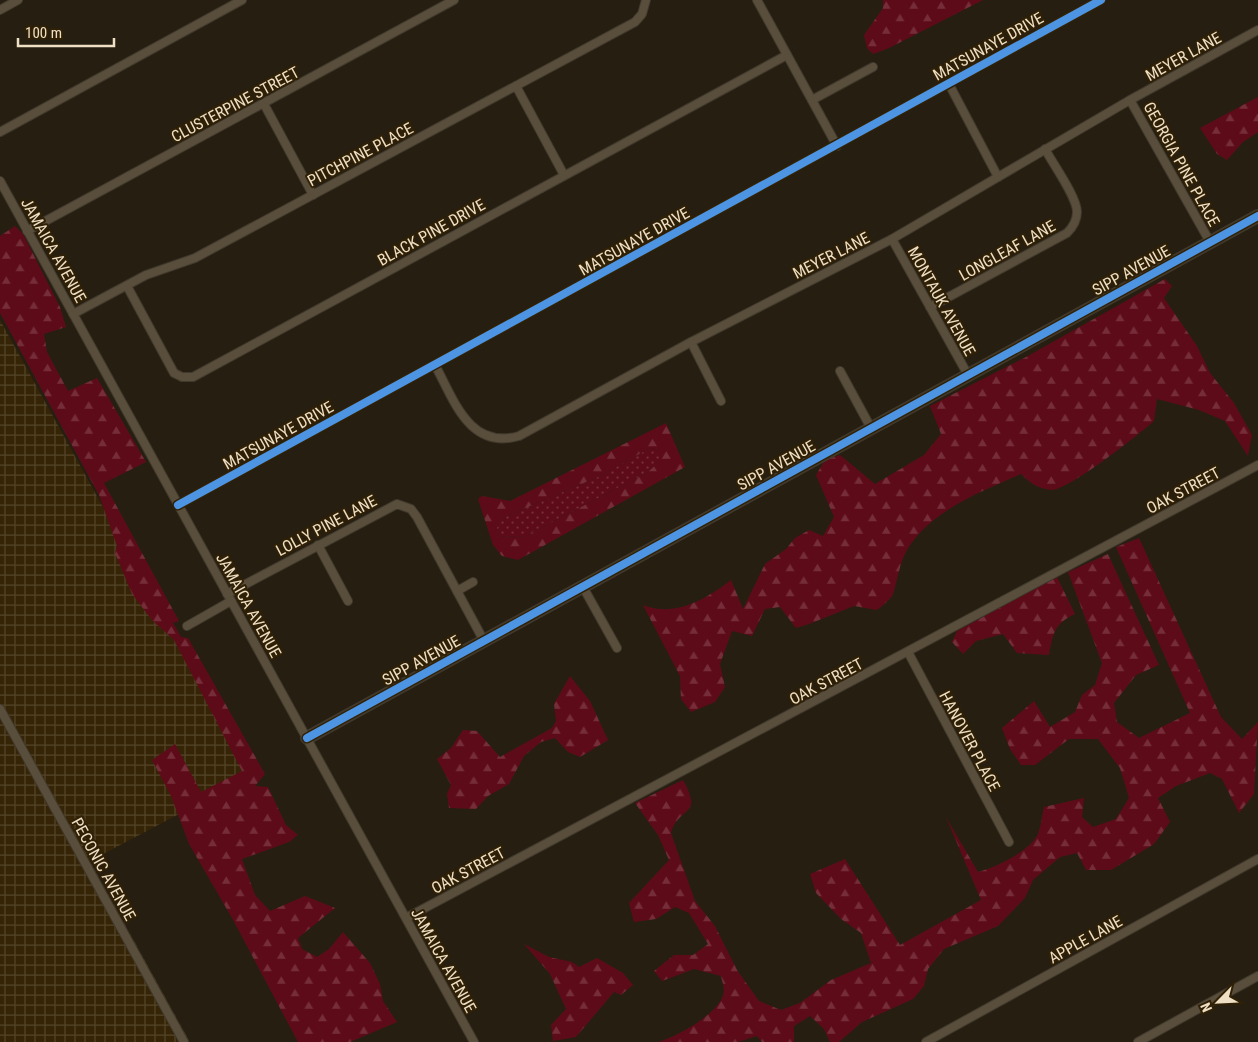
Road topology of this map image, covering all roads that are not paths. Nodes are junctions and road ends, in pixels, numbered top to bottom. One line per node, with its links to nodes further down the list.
1 (18, 0): 7 (street)
2 (242, 0): 16 (street)
3 (454, 0): 15 (street, CLUSTERPINE STREET)
4 (646, 0): 12 (street, PITCHPINE PLACE)
5 (757, 0): 9 (street)
6 (1101, 0): 11 (street, MATSUNAYE DRIVE)
7 (0, 10)
8 (1258, 30): 14 (street, MEYER LANE)
9 (787, 55): 13 (street); 19 (street, BLACK PINE DRIVE)
10 (872, 67): 13 (street)
11 (949, 84): 17 (street, MATSUNAYE DRIVE); 20 (street)
12 (516, 86): 19 (street); 22 (street, PITCHPINE PLACE)
13 (812, 100): 17 (street)
14 (1130, 100): 18 (street, MEYER LANE); 26 (street, GEORGIA PINE PLACE)
15 (264, 104): 22 (street); 24 (street, CLUSTERPINE STREET)
16 (0, 132)
17 (837, 146): 31 (street, MATSUNAYE DRIVE)
18 (1045, 149): 20 (street, MEYER LANE); 28 (street, LONGLEAF LANE)
19 (564, 175): 27 (street, BLACK PINE DRIVE)
20 (998, 177): 25 (street, MEYER LANE)
21 (0, 181): 24 (street, JAMAICA AVENUE)
22 (313, 195): 27 (street, PITCHPINE PLACE)
23 (1258, 216): 26 (street, SIPP AVENUE)
24 (27, 231): 29 (street, JAMAICA AVENUE)
25 (892, 239): 28 (street, MONTAUK AVENUE); 30 (street, MEYER LANE)
26 (1210, 242): 33 (street, SIPP AVENUE)
27 (127, 286): 29 (street, PITCHPINE PLACE)
28 (930, 307): 33 (street, MONTAUK AVENUE)
29 (73, 314): 37 (street, JAMAICA AVENUE)
30 (691, 342): 31 (street, MEYER LANE); 34 (street)
31 (435, 365): 37 (street, MATSUNAYE DRIVE)
32 (840, 371): 35 (street)
33 (968, 375): 35 (street, SIPP AVENUE)
34 (721, 401)
35 (871, 428): 40 (street, SIPP AVENUE)
36 (1258, 465): 47 (street, OAK STREET)
37 (178, 505): 42 (street, JAMAICA AVENUE)
38 (318, 545): 41 (street, LOLLY PINE LANE); 42 (street, LOLLY PINE LANE); 43 (street)
39 (472, 582): 41 (street)
40 (583, 586): 45 (street, SIPP AVENUE); 46 (street)
41 (457, 591): 45 (street, LOLLY PINE LANE)
42 (229, 597): 44 (street, LOLLY PINE LANE); 49 (street, JAMAICA AVENUE)
43 (348, 601)
44 (187, 626)
45 (484, 641): 49 (street, SIPP AVENUE)
46 (617, 648)
47 (908, 652): 50 (street, HANOVER PLACE); 52 (street, OAK STREET)
48 (0, 710): 54 (street, PECONIC AVENUE)
49 (307, 738): 52 (street, JAMAICA AVENUE)
50 (1009, 842)
51 (1258, 860): 56 (street, APPLE LANE)
52 (406, 918): 55 (street, JAMAICA AVENUE)
53 (1258, 976): 57 (street)
54 (184, 1042)
55 (474, 1042)
56 (926, 1042)
57 (1138, 1042)

